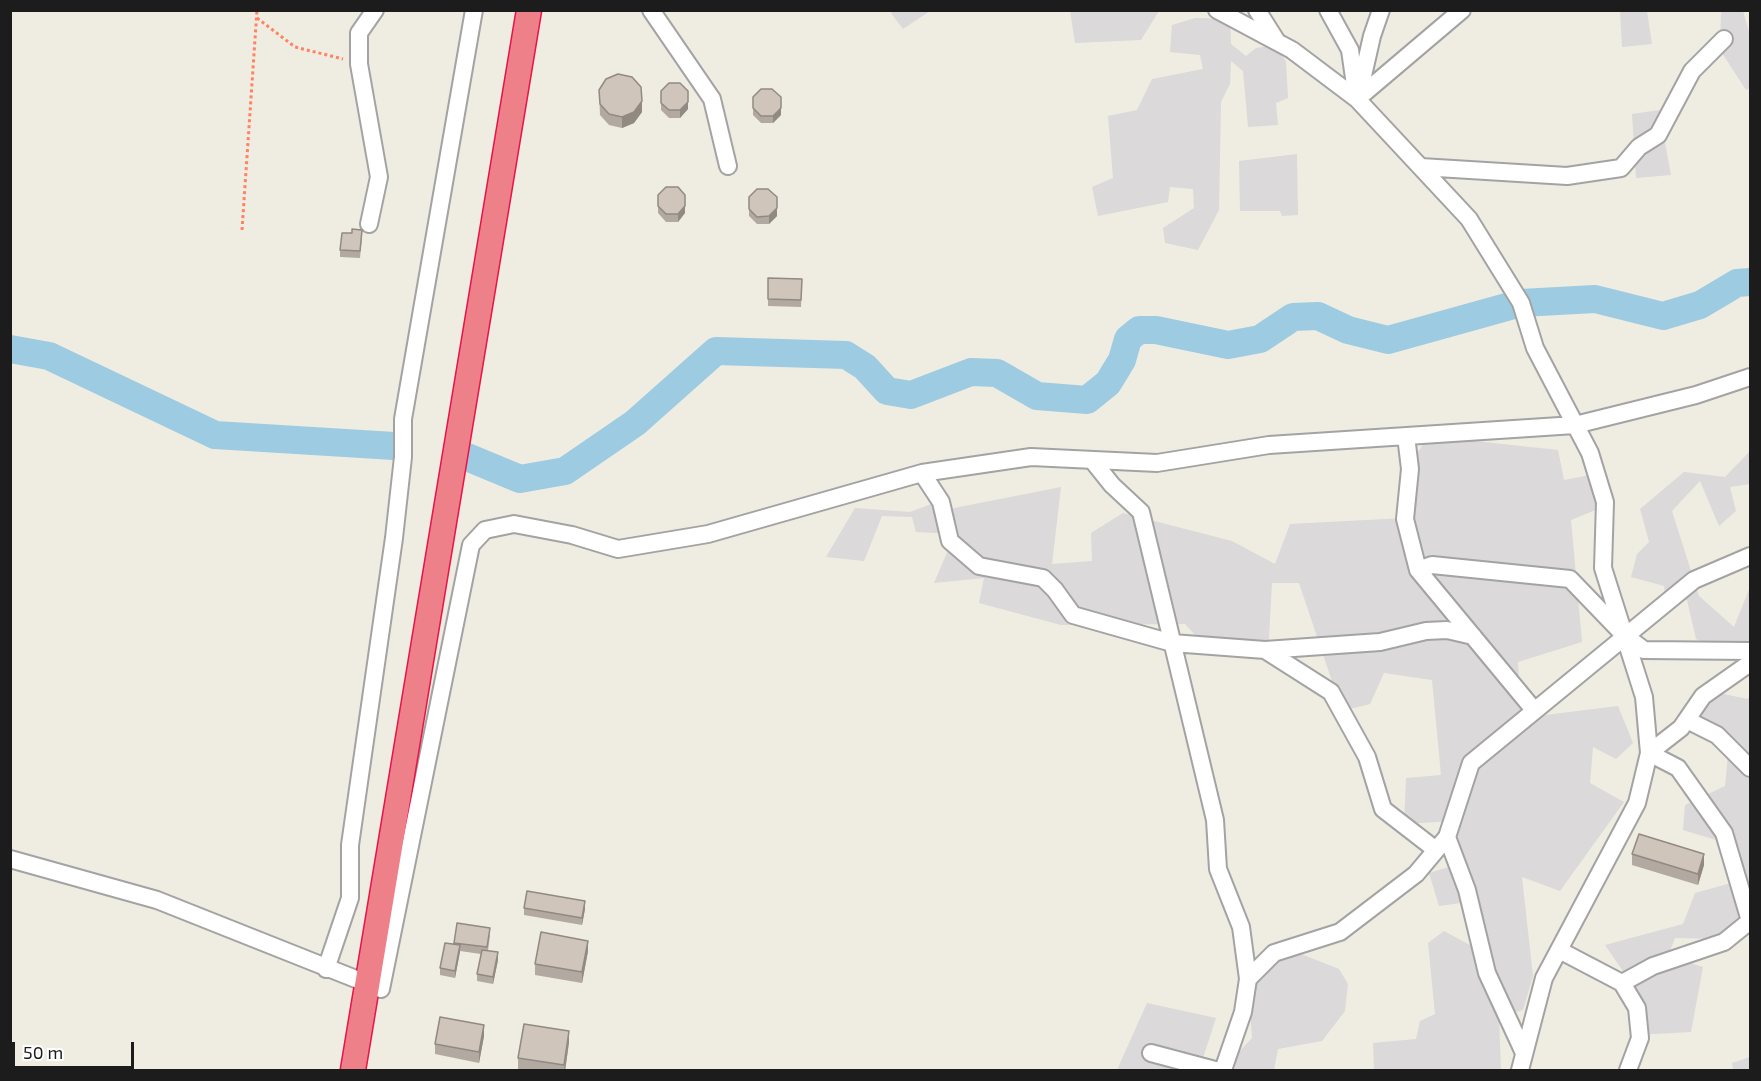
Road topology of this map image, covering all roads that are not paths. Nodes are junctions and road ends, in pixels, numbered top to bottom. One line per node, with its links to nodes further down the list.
1 (375, 10): 15 (street)
2 (474, 10): 37 (street)
3 (529, 10): 40 (highway)
4 (651, 10): 13 (street)
5 (1217, 10): 11 (street)
6 (1257, 10): 11 (street)
7 (1328, 10): 12 (street)
8 (1381, 10): 12 (street)
9 (1462, 10): 12 (street)
10 (1724, 39): 14 (street)
11 (1277, 42): 12 (street)
12 (1358, 99): 14 (street)
13 (728, 166)
14 (1421, 166): 17 (street)
15 (369, 224)
16 (1750, 377): 17 (street)
17 (1575, 425): 18 (street); 23 (street)
18 (1406, 436): 19 (street); 22 (street)
19 (1092, 460): 20 (street); 25 (street)
20 (922, 472): 25 (street); 40 (street)
21 (1750, 556): 23 (street)
22 (1418, 570): 23 (street); 24 (street)
23 (1624, 635): 27 (street); 29 (street); 31 (street)
24 (1473, 636): 26 (street); 29 (street)
25 (1172, 643): 26 (street); 38 (street)
26 (1265, 650): 33 (street)
27 (1750, 651)
28 (1750, 663): 30 (street)
29 (1534, 710): 33 (street)
30 (1687, 720): 31 (street); 32 (street)
31 (1649, 753): 35 (street); 36 (street)
32 (1750, 768)
33 (1442, 843): 38 (street); 42 (street)
34 (10, 859): 37 (street)
35 (1750, 921): 39 (street)
36 (1559, 950): 39 (street); 42 (street)
37 (326, 969): 40 (street)
38 (1248, 979): 45 (street)
39 (1622, 983): 47 (street)
40 (368, 984): 43 (highway)
41 (1150, 1053): 44 (street)
42 (1524, 1053): 46 (street)
43 (353, 1071)
44 (1215, 1071)
45 (1222, 1071)
46 (1520, 1071)
47 (1628, 1071)

